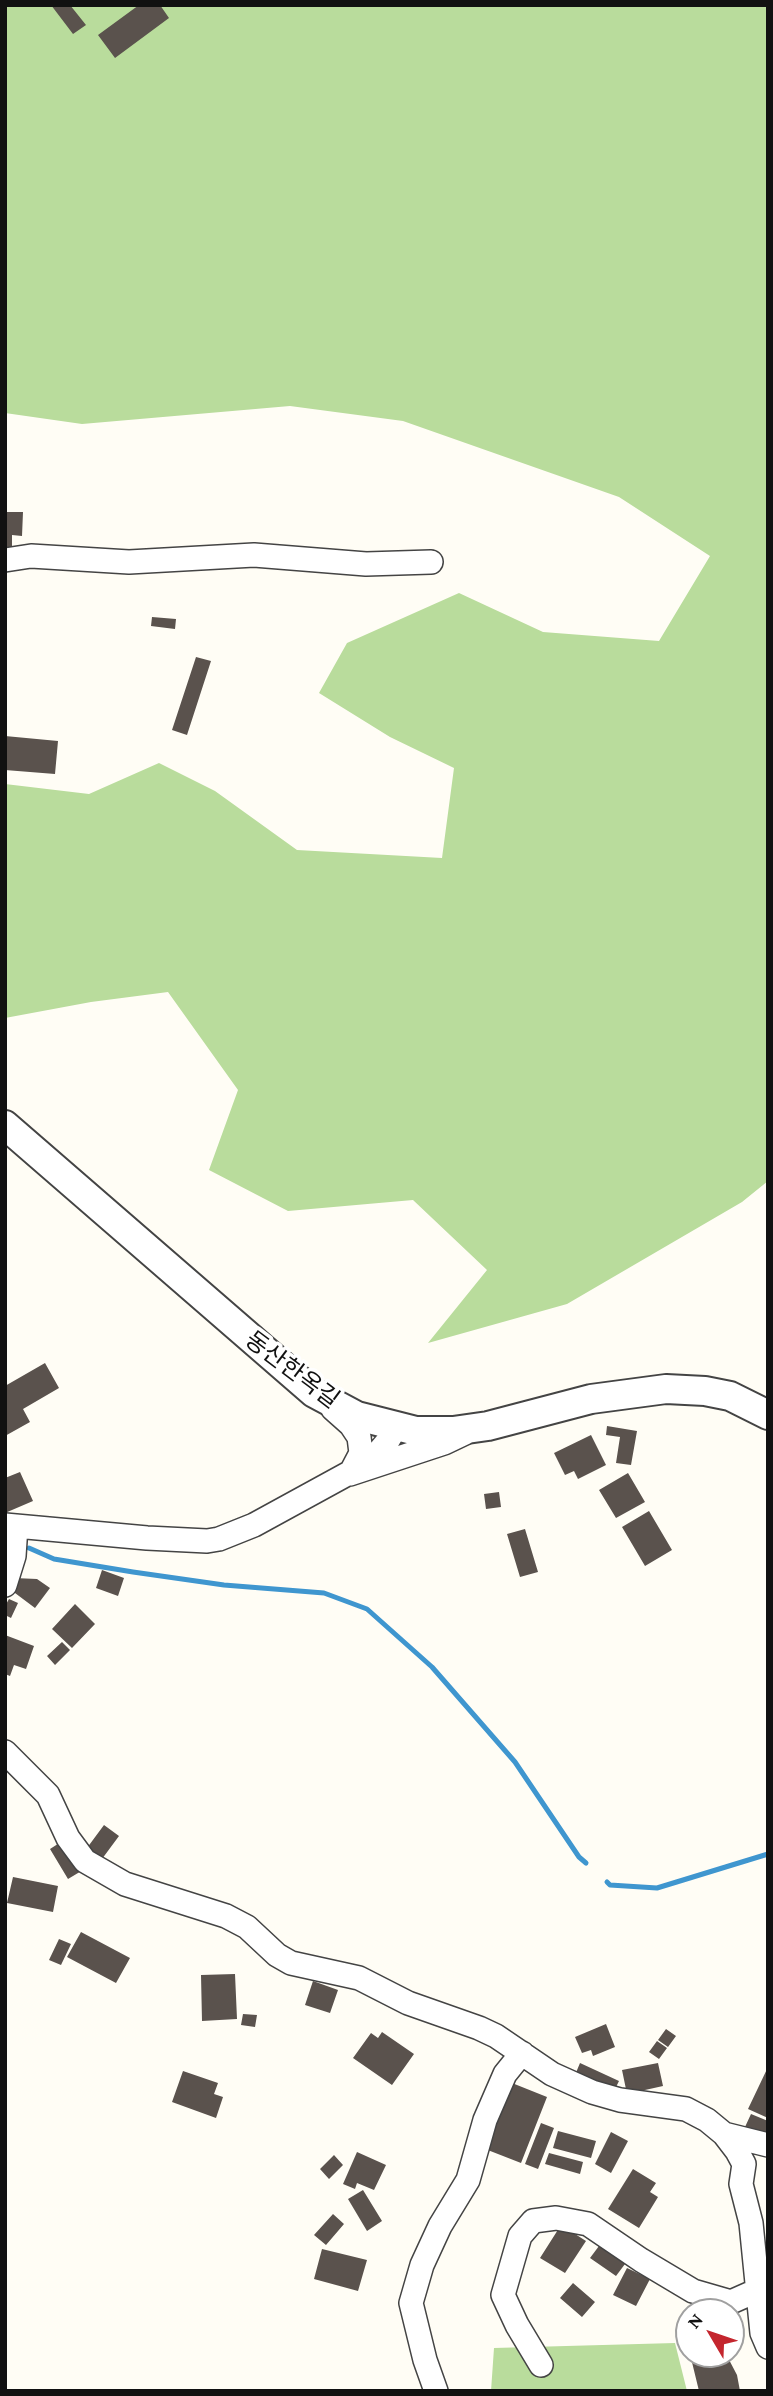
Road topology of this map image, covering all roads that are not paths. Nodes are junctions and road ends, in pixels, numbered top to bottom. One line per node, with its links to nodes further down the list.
1 (5, 560): 2 (street)
2 (431, 562)
3 (5, 1125): 4 (street, 동산한옥길)
4 (314, 1393): 6 (street, 동산한옥길); 8 (street)
5 (768, 1415): 7 (street, 동산한옥길)
6 (396, 1427): 7 (street, 동산한옥길); 8 (street)
7 (472, 1429): 8 (street)
8 (350, 1474): 9 (street)
9 (11, 1526): 10 (street)
10 (5, 1585)
11 (5, 1752): 12 (street)
12 (522, 2053): 13 (street); 18 (street)
13 (724, 2134): 14 (street); 15 (street)
14 (768, 2145)
15 (758, 2290): 16 (street); 17 (street)
16 (768, 2347)
17 (541, 2365)
18 (436, 2391)

